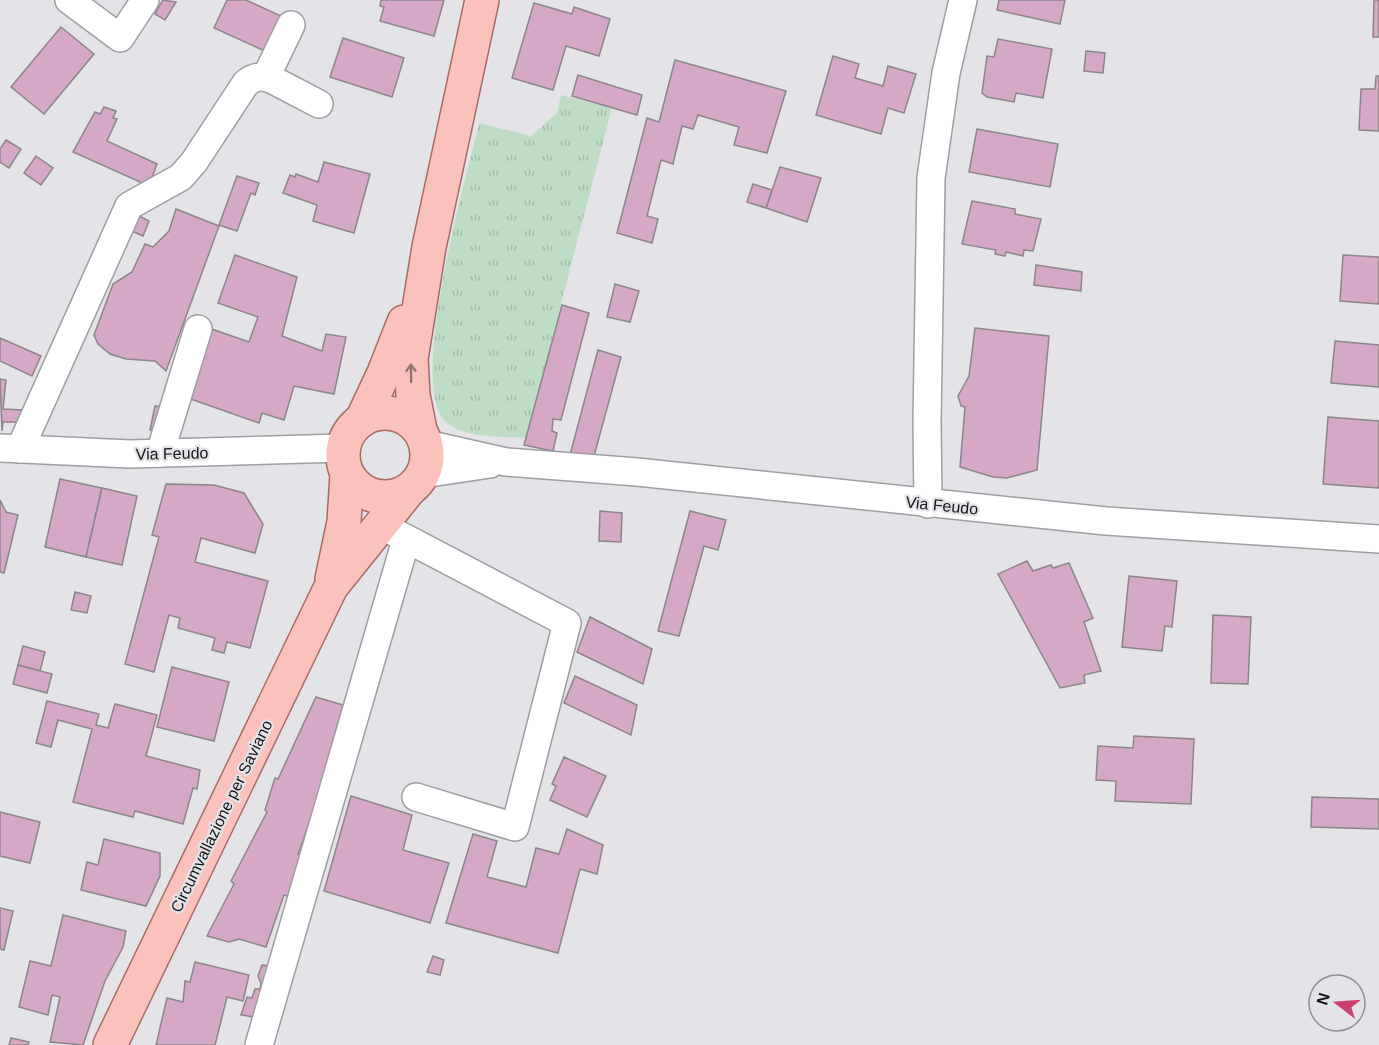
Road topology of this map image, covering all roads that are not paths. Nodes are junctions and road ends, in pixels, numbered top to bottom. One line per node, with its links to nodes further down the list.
1 (69, 0): 2 (street)
2 (145, 0)
3 (482, 0): 8 (main road)
4 (963, 0): 15 (street)
5 (291, 25): 6 (street)
6 (266, 77): 7 (street); 11 (street)
7 (319, 104)
8 (429, 247): 10 (main road); 13 (main road, one-way to 8)
9 (198, 329): 12 (street)
10 (362, 420): 13 (main road); 14 (main road)
11 (10, 448): 12 (street, Via Feudo)
12 (160, 453): 14 (street, Via Feudo)
13 (419, 460): 14 (main road); 15 (street, Via Feudo); 16 (main road, Circumvallazione per Saviano)
14 (345, 461): 18 (main road, Circumvallazione per Saviano)
15 (928, 504): 17 (street, Via Feudo)
16 (393, 532): 18 (main road, Circumvallazione per Saviano); 19 (street); 21 (street)
17 (1379, 539)
18 (331, 587): 20 (main road, Circumvallazione per Saviano)
19 (416, 797)
20 (110, 1045)
21 (259, 1045)

